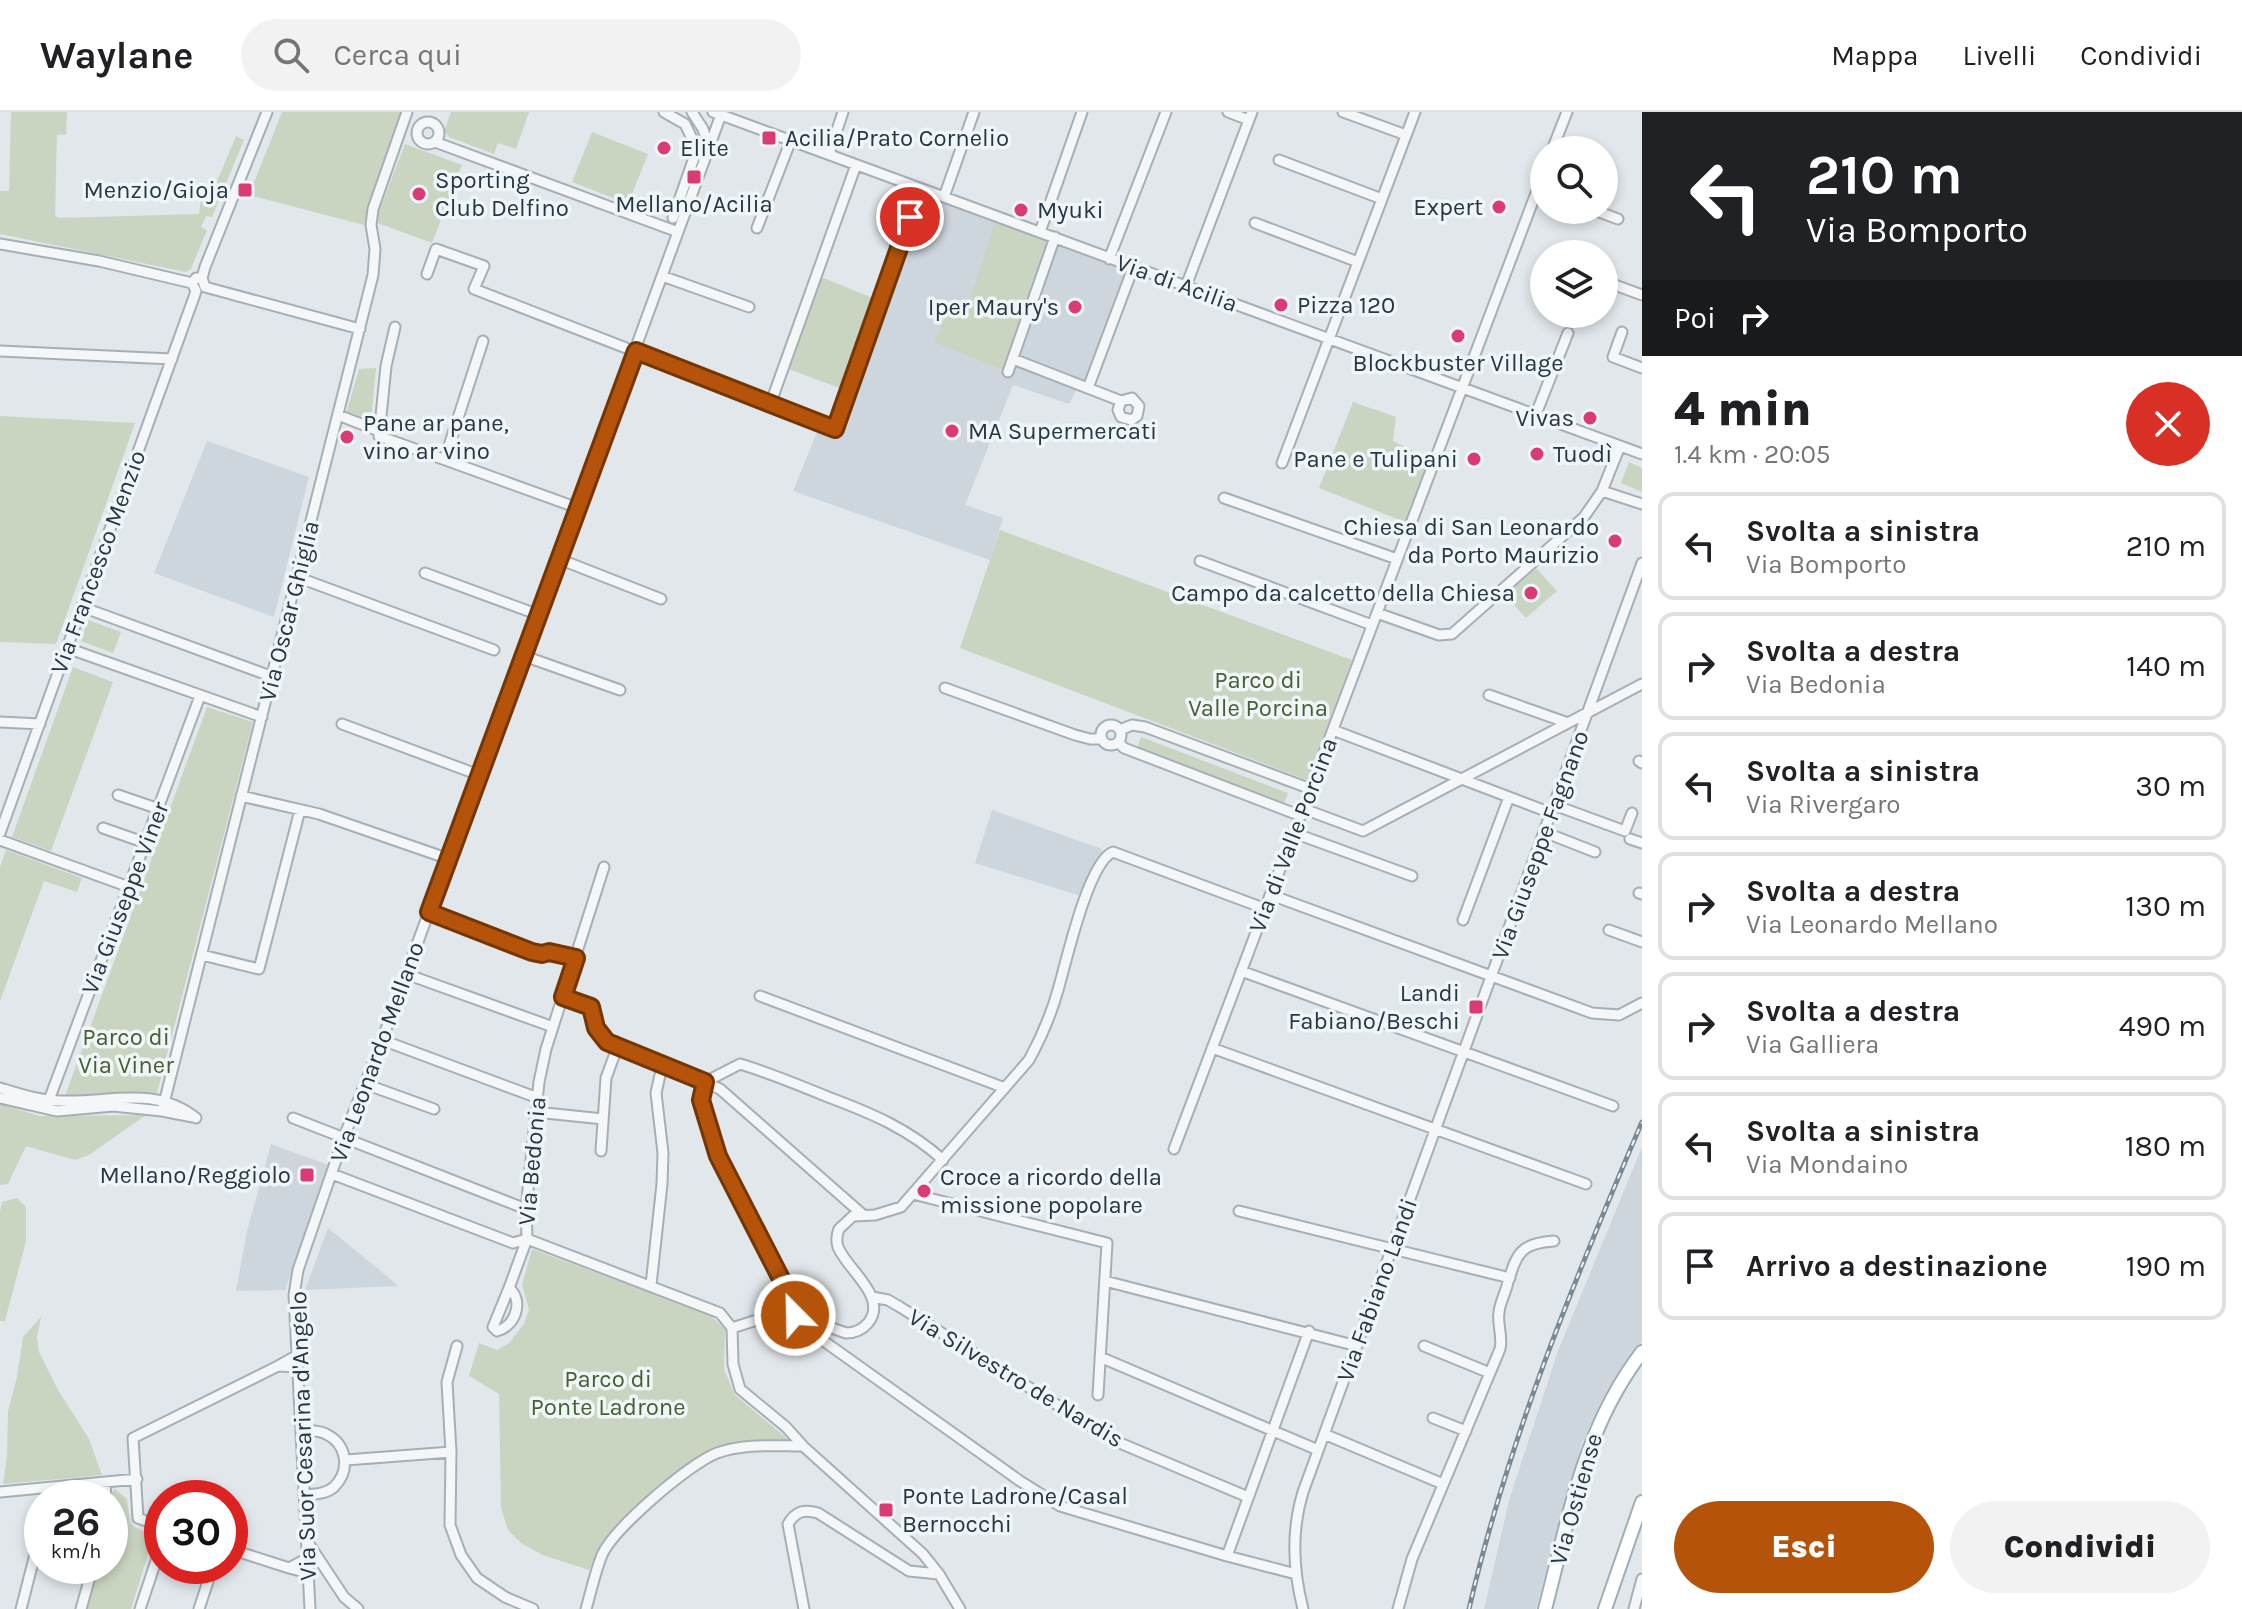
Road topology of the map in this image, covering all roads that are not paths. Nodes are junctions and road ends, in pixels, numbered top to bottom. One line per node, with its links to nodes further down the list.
1 (267, 112): 40 (street, Via Francesco Menzio)
2 (407, 112): 46 (street, Via Oscar Ghiglia)
3 (664, 112): 23 (street)
4 (692, 112): 19 (street)
5 (843, 112): 20 (street)
6 (974, 112): 25 (street)
7 (1082, 112): 32 (street)
8 (1166, 112): 35 (street)
9 (1228, 112): 14 (street)
10 (1343, 112): 15 (street)
11 (1415, 112): 15 (street)
12 (1567, 112): 16 (street)
13 (719, 113): 17 (street, Via di Acilia); 19 (street, Via Leonardo Mellano)
14 (1250, 116): 41 (street)
15 (1406, 135): 26 (street)
16 (1558, 136)
17 (791, 140): 20 (street, Via di Acilia); 30 (street)
18 (435, 142): 31 (street)
19 (709, 148): 23 (street, Via Leonardo Mellano)
20 (829, 154): 22 (street, Via di Acilia)
21 (1279, 160): 26 (street)
22 (856, 165): 24 (street, Via di Acilia); 60 (street)
23 (689, 189): 28 (street); 31 (street, Via Leonardo Mellano)
24 (920, 189): 25 (street, Via di Acilia); 60 (street)
25 (944, 197): 32 (street, Via di Acilia)
26 (1382, 199): 36 (street)
27 (1530, 217): 57 (street, Via di Valle Porcina)
28 (673, 218)
29 (1255, 223): 36 (street)
30 (757, 228)
31 (678, 232): 39 (street, Via Leonardo Mellano)
32 (1040, 232): 33 (street, Via di Acilia)
33 (1055, 237): 35 (street, Via di Acilia); 54 (street)
34 (0, 244): 40 (street)
35 (1109, 259): 37 (street, Via di Acilia)
36 (1358, 262): 49 (street)
37 (1133, 268): 41 (street, Via di Acilia); 58 (street)
38 (427, 274): 52 (street)
39 (662, 276): 44 (street); 52 (street, Via Leonardo Mellano)
40 (199, 285): 46 (street); 53 (street, Via Francesco Menzio)
41 (1186, 286): 49 (street, Via di Acilia)
42 (1618, 286): 43 (street)
43 (1642, 295)
44 (749, 307)
45 (395, 327): 63 (street)
46 (360, 329): 62 (street, Via Oscar Ghiglia)
47 (1622, 332): 55 (street)
48 (1568, 333): 61 (street)
49 (1328, 339): 57 (street, Via di Acilia); 67 (street)
50 (483, 341): 66 (street)
51 (0, 351): 53 (street)
52 (636, 351): 60 (street); 71 (street, Via Leonardo Mellano)
53 (172, 359): 79 (street, Via Francesco Menzio)
54 (1013, 359): 56 (street); 58 (street)
55 (1642, 368)
56 (1008, 372)
57 (1461, 387): 61 (street, Via di Acilia); 73 (street, Via di Valle Porcina)
58 (1088, 388): 59 (street)
59 (1121, 401)
60 (770, 405)
61 (1536, 414): 64 (street, Via di Acilia)
62 (338, 415): 63 (street); 77 (street, Via Oscar Ghiglia)
63 (379, 431): 66 (street)
64 (1620, 446): 65 (street, Via di Acilia); 68 (street)
65 (1642, 454)
66 (445, 458): 71 (street)
67 (1282, 463)
68 (1602, 491): 70 (street); 80 (street)
69 (1224, 498): 73 (street)
70 (1642, 504)
71 (578, 508): 72 (street, Via Leonardo Mellano)
72 (559, 559): 78 (street); 81 (street, Via Leonardo Mellano)
73 (1397, 559): 80 (street, Via di Valle Porcina)
74 (1200, 561): 82 (street)
75 (1642, 563): 92 (street, Via Giuseppe Fagnano)
76 (425, 573): 81 (street)
77 (297, 577): 84 (street); 86 (street, Via Oscar Ghiglia)
78 (661, 599)
79 (82, 607): 83 (street, Via Francesco Menzio); 86 (street)
80 (1377, 613): 82 (street, Via di Valle Porcina)
81 (539, 615): 85 (street, Via Leonardo Mellano)
82 (1372, 625): 99 (street, Via di Valle Porcina)
83 (67, 648): 91 (street); 96 (street, Via Francesco Menzio)
84 (494, 650)
85 (524, 656): 89 (street); 102 (street, Via Leonardo Mellano)
86 (273, 677): 93 (street, Via Oscar Ghiglia)
87 (1642, 684): 92 (street)
88 (945, 688): 100 (street)
89 (620, 690)
90 (1489, 695): 95 (street)
91 (200, 696): 93 (street); 108 (street, Via Giuseppe Viner)
92 (1588, 713): 95 (street); 109 (street, Via Giuseppe Fagnano)
93 (262, 717): 106 (street, Via Oscar Ghiglia)
94 (0, 722): 96 (street)
95 (1568, 723): 103 (street)
96 (40, 724): 115 (street, Via Francesco Menzio)
97 (342, 724): 102 (street)
98 (1120, 730): 100 (street); 101 (street); 104 (street)
99 (1333, 730): 103 (street); 104 (street, Via di Valle Porcina)
100 (1101, 739): 101 (street)
101 (1118, 742): 111 (street)
102 (479, 775): 122 (street, Via Leonardo Mellano)
103 (1463, 779): 107 (street); 111 (street)
104 (1311, 789): 111 (street, Via di Valle Porcina)
105 (118, 795): 108 (street)
106 (241, 796): 110 (street); 132 (street, Via Oscar Ghiglia)
107 (1509, 797): 109 (street); 129 (street)
108 (159, 809): 119 (street, Via Giuseppe Viner)
109 (1553, 809): 112 (street); 114 (street, Via Giuseppe Fagnano)
110 (300, 810): 122 (street); 132 (street)
111 (1302, 812): 116 (street, Via di Valle Porcina)
112 (1632, 813)
113 (103, 828): 119 (street)
114 (1544, 832): 121 (street); 136 (street, Via Giuseppe Fagnano)
115 (0, 833)
116 (1294, 833): 124 (street); 126 (street, Via di Valle Porcina)
117 (1630, 839): 120 (street)
118 (0, 840): 125 (street)
119 (146, 843): 125 (street, Via Giuseppe Viner)
120 (1642, 843)
121 (1595, 852)
122 (449, 859): 128 (street, Via Leonardo Mellano)
123 (604, 867): 133 (street, Via Bedonia)
124 (1412, 876)
125 (129, 887): 152 (street, Via Giuseppe Viner)
126 (1271, 895): 127 (street, Via di Valle Porcina); 136 (street)
127 (1266, 909): 134 (street, Via di Valle Porcina); 149 (street)
128 (429, 912): 133 (street); 135 (street, Via Leonardo Mellano)
129 (1463, 920)
130 (1609, 930): 131 (street)
131 (1642, 942)
132 (202, 955): 152 (street, Via Oscar Ghiglia)
133 (576, 958): 138 (street, Via Bedonia)
134 (1241, 971): 143 (street, Via di Valle Porcina); 144 (street)
135 (406, 974): 140 (street); 141 (street, Via Leonardo Mellano)
136 (1491, 977): 139 (street); 144 (street, Via Fabiano Landi)
137 (760, 996): 149 (street)
138 (563, 997): 140 (street, Via Bedonia); 142 (street)
139 (1642, 1003)
140 (553, 1027): 151 (street, Via Bedonia)
141 (382, 1040): 147 (street, Via Leonardo Mellano); 151 (street)
142 (617, 1048): 145 (street); 157 (street)
143 (1212, 1048): 158 (street); 160 (street, Via di Valle Porcina)
144 (1464, 1053): 153 (street); 158 (street, Via Fabiano Landi)
145 (662, 1066): 146 (street); 174 (street)
146 (705, 1082): 162 (street); 168 (street); 177 (street)
147 (365, 1084): 154 (street); 159 (street, Via Leonardo Mellano)
148 (0, 1088): 152 (street)
149 (1005, 1088): 162 (street)
150 (0, 1098): 152 (street)
151 (538, 1098): 155 (street, Via Bedonia)
152 (48, 1104)
153 (1613, 1106)
154 (434, 1109)
155 (536, 1112): 157 (street); 166 (street, Via Bedonia)
156 (293, 1118): 159 (street)
157 (603, 1119): 161 (street)
158 (1436, 1130): 164 (street); 171 (street, Via Fabiano Landi)
159 (344, 1137): 163 (street, Via Leonardo Mellano); 166 (street)
160 (1174, 1149)
161 (601, 1151)
162 (943, 1160): 165 (street)
163 (332, 1174): 169 (street); 184 (street, Via Suor Cesarina d'Angelo)
164 (1586, 1184)
165 (913, 1194): 168 (street); 173 (street)
166 (526, 1209): 169 (street, Via Bedonia)
167 (1239, 1211): 171 (street)
168 (862, 1214): 176 (street)
169 (527, 1239): 174 (street, Via Bedonia); 175 (street)
170 (1554, 1241): 172 (street)
171 (1392, 1249): 172 (street); 181 (street, Via Fabiano Landi)
172 (1510, 1278): 188 (street)
173 (1105, 1281): 179 (street); 185 (street)
174 (651, 1285): 178 (street, Via Bedonia)
175 (509, 1288)
176 (872, 1297): 177 (street); 205 (street, Via Silvestro de Nardis)
177 (795, 1315): 178 (street); 210 (street)
178 (732, 1328): 195 (street)
179 (1309, 1331): 181 (street); 192 (street)
180 (457, 1346): 197 (street)
181 (1357, 1346): 194 (street, Via Fabiano Landi)
182 (1424, 1346): 188 (street)
183 (1642, 1352): 233 (main road, Via Ostiense)
184 (296, 1356): 186 (street); 187 (street, Via Suor Cesarina d'Angelo)
185 (1100, 1357): 189 (street); 192 (street)
186 (278, 1366): 187 (street); 199 (street)
187 (297, 1367): 191 (street, Via Suor Cesarina d'Angelo)
188 (1490, 1373): 193 (street)
189 (1098, 1395)
190 (1433, 1418): 193 (street)
191 (301, 1430): 198 (street); 204 (street, Via Suor Cesarina d'Angelo)
192 (1273, 1430): 196 (street); 205 (street)
193 (1466, 1431): 201 (street)
194 (1324, 1434): 196 (street, Via Fabiano Landi); 201 (street)
195 (803, 1446): 214 (street); 228 (street)
196 (1318, 1450): 215 (street, Via Fabiano Landi)
197 (451, 1452): 198 (street); 227 (street)
198 (346, 1460): 204 (street)
199 (137, 1479): 200 (street); 207 (street)
200 (128, 1480)
201 (1443, 1484): 232 (street)
202 (0, 1492): 203 (street)
203 (24, 1492)
204 (304, 1495): 208 (street, Via Suor Cesarina d'Angelo)
205 (1248, 1497): 210 (street)
206 (1642, 1502): 234 (main road)
207 (144, 1520)
208 (305, 1538): 211 (street, Via Suor Cesarina d'Angelo); 226 (street)
209 (248, 1555): 212 (street)
210 (1227, 1556): 215 (street)
211 (306, 1559): 212 (street); 213 (street, Via Suor Cesarina d'Angelo)
212 (289, 1568): 213 (street)
213 (308, 1573): 225 (street, Via Suor Cesarina d'Angelo)
214 (939, 1574): 229 (street); 230 (street)
215 (1296, 1574): 231 (street, Via Fabiano Landi)
216 (1642, 1579): 235 (street)
217 (27, 1584): 221 (street)
218 (88, 1584): 222 (street)
219 (148, 1584): 223 (street)
220 (207, 1584): 224 (street)
221 (21, 1609)
222 (81, 1609)
223 (140, 1609)
224 (199, 1609)
225 (310, 1609)
226 (358, 1609)
227 (533, 1609)
228 (586, 1609)
229 (804, 1609)
230 (960, 1609)
231 (1303, 1609)
232 (1398, 1609)
233 (1545, 1609)
234 (1605, 1609)
235 (1634, 1609)

